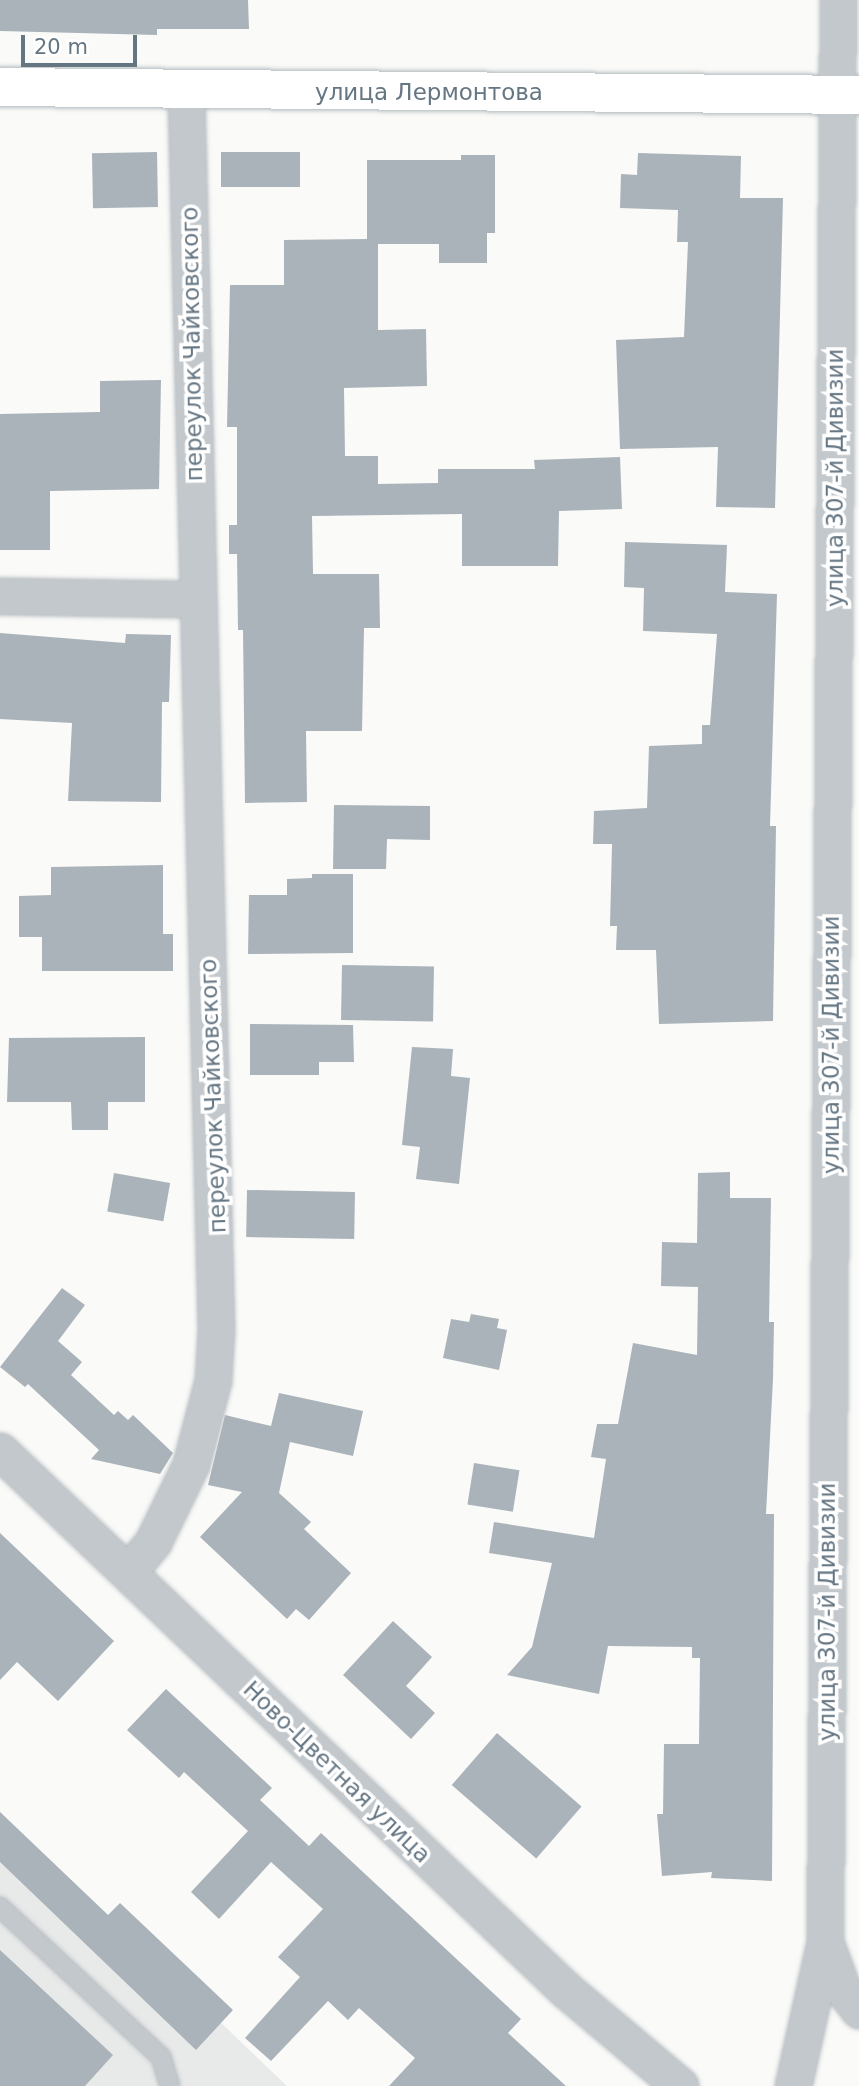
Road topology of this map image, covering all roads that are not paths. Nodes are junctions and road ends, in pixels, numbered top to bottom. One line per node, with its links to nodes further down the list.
1 (838, 0): 4 (street, улица 307-й Дивизии)
2 (0, 87): 3 (main road, улица Лермонтова)
3 (187, 90): 4 (main road, улица Лермонтова); 6 (street, переулок Чайковского)
4 (848, 95): 10 (street, улица 307-й Дивизии)
5 (0, 596): 6 (street)
6 (198, 599): 8 (street, переулок Чайковского)
7 (0, 1451): 8 (street, Ново-Цветная улица)
8 (128, 1572): 13 (street, Ново-Цветная улица)
9 (0, 1907): 12 (lane)
10 (825, 1942): 11 (street); 14 (street, улица 307-й Дивизии)
11 (859, 2010)
12 (170, 2086)
13 (680, 2086)
14 (793, 2086)

